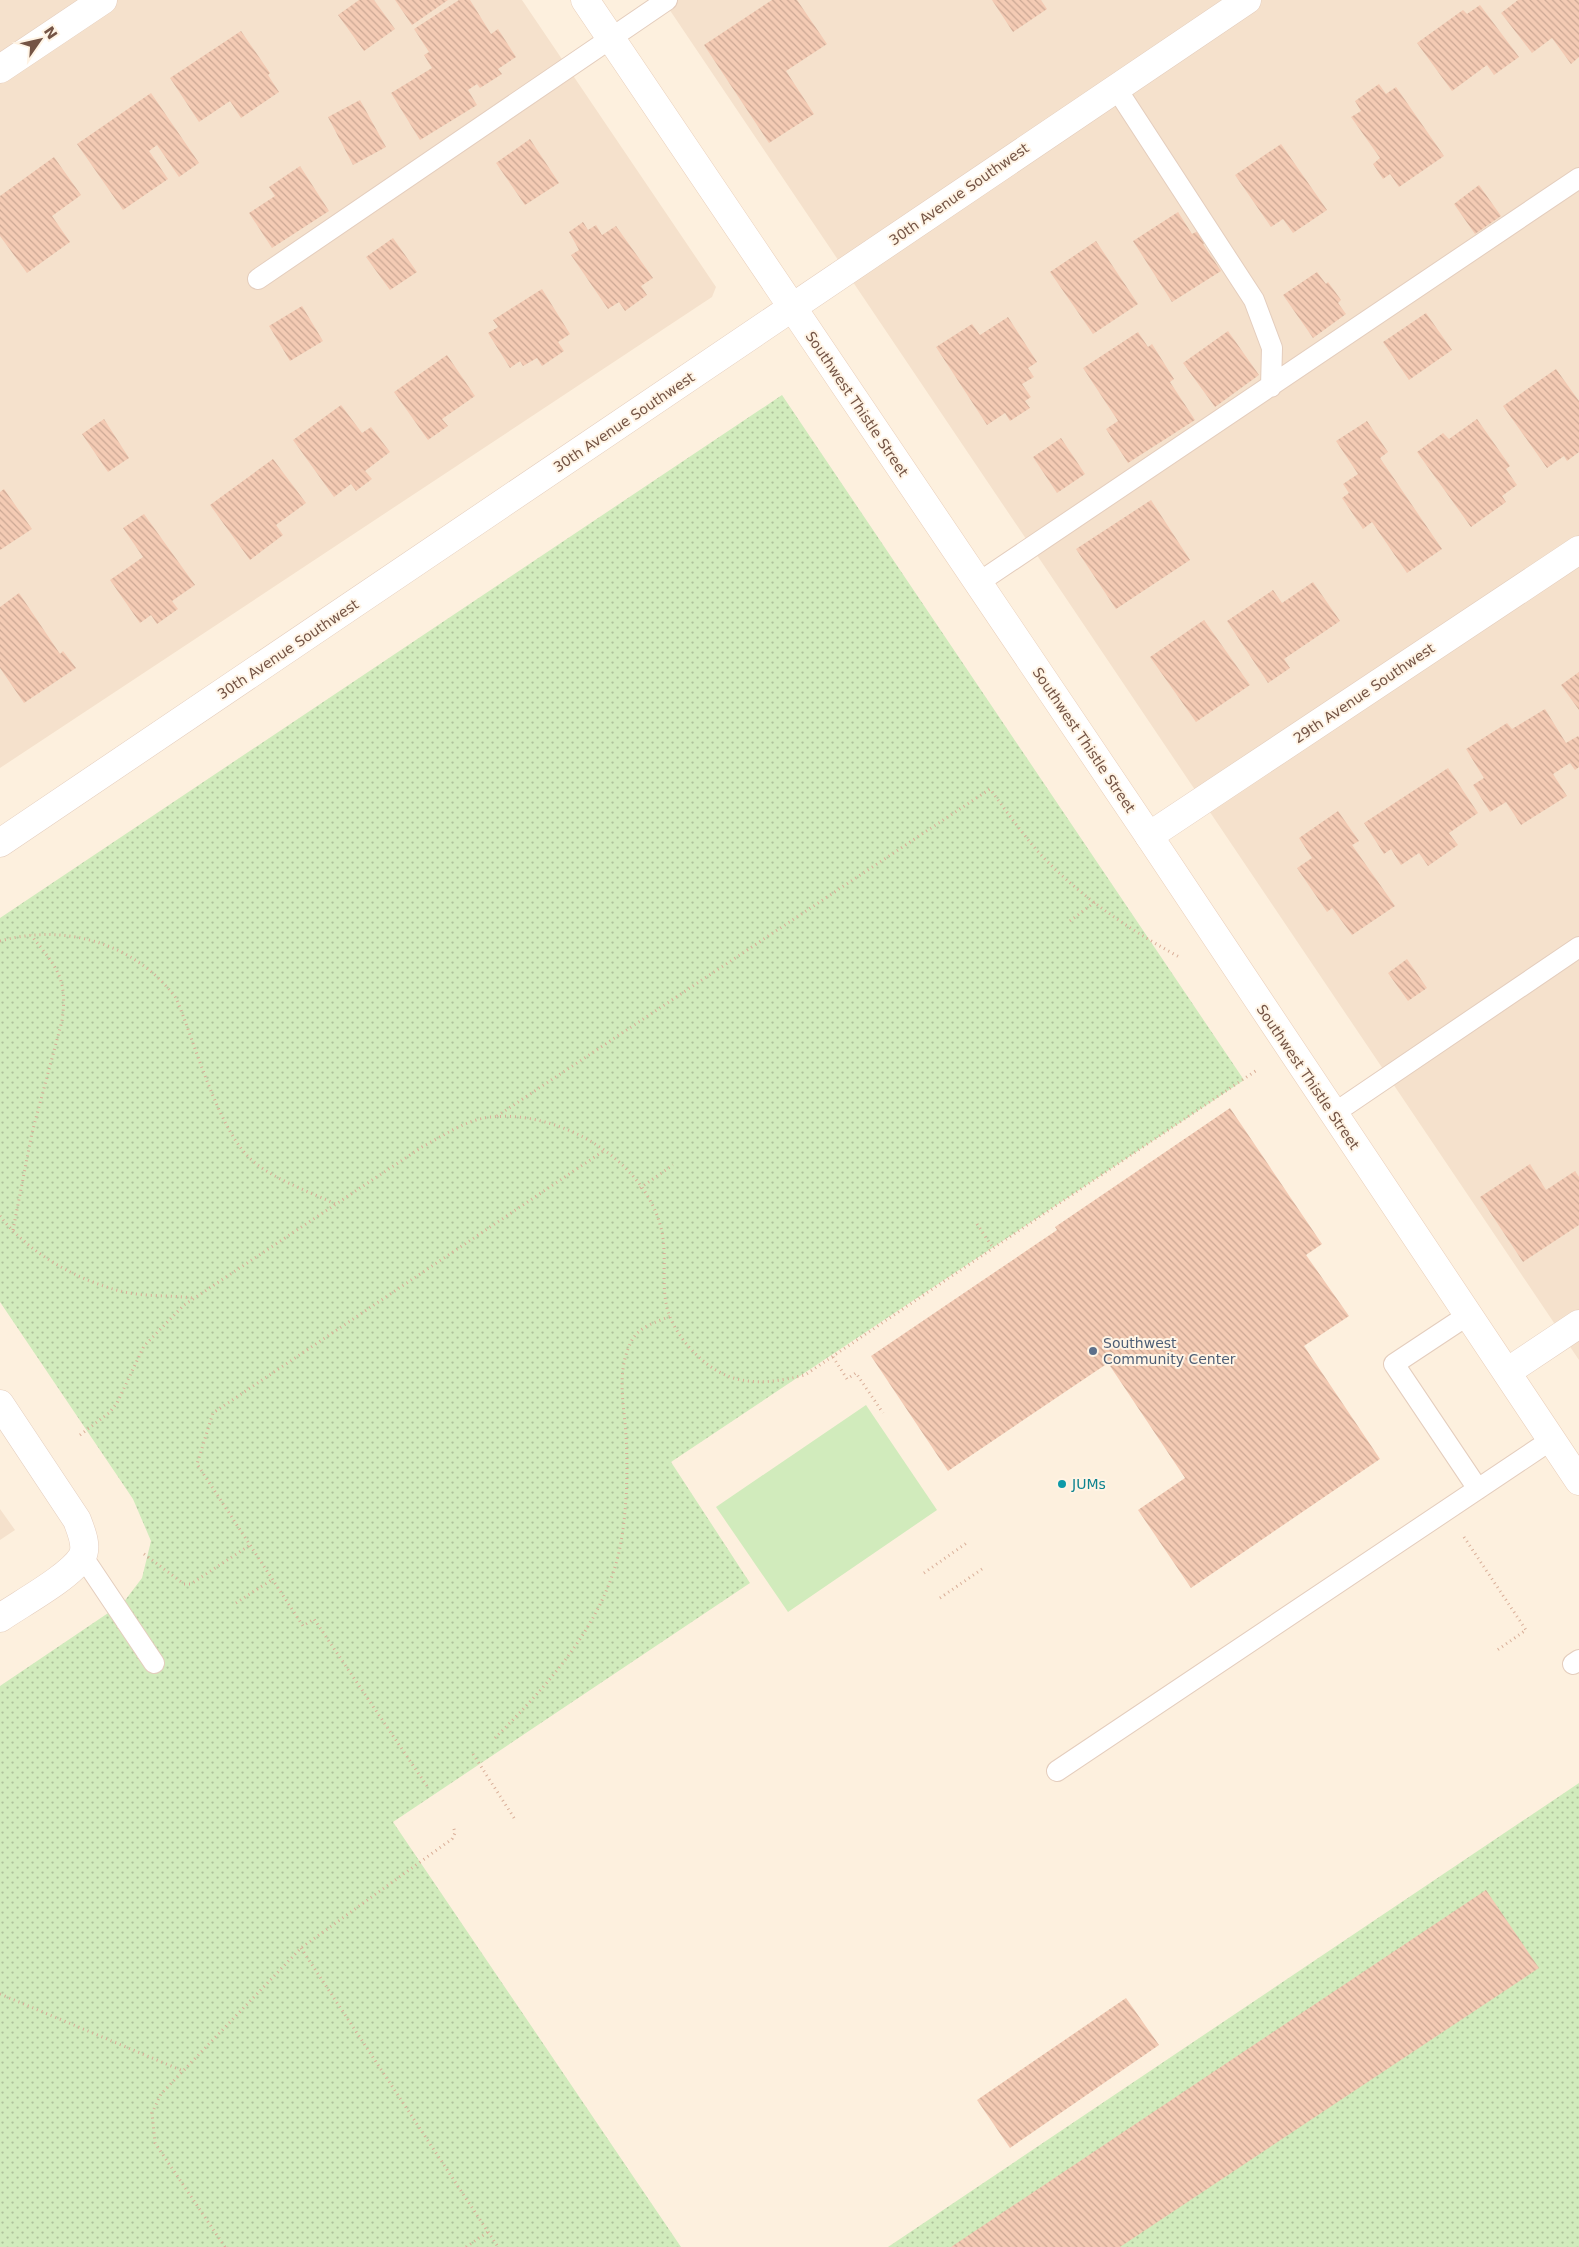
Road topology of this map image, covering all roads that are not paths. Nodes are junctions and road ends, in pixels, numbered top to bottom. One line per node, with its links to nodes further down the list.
1 (103, 0): 6 (street)
2 (585, 0): 5 (street, Southwest Thistle Street)
3 (667, 0): 5 (lane)
4 (1247, 0): 7 (street, 30th Avenue Southwest)
5 (612, 40): 9 (lane); 10 (street, Southwest Thistle Street)
6 (0, 69)
7 (1116, 88): 10 (street, 30th Avenue Southwest); 11 (lane)
8 (1579, 178): 11 (lane)
9 (258, 279)
10 (792, 309): 13 (street, Southwest Thistle Street); 15 (street, 30th Avenue Southwest)
11 (1271, 386): 13 (lane)
12 (1579, 550): 14 (street, 29th Avenue Southwest)
13 (978, 584): 14 (street, Southwest Thistle Street)
14 (1149, 836): 17 (street, Southwest Thistle Street)
15 (0, 843)
16 (1579, 947): 17 (lane)
17 (1333, 1114): 18 (street, Southwest Thistle Street)
18 (1468, 1315): 20 (street, Southwest Thistle Street); 24 (lane)
19 (1579, 1324): 20 (street)
20 (1507, 1372): 22 (street, Southwest Thistle Street)
21 (0, 1404): 25 (street)
22 (1551, 1440): 23 (street, Southwest Thistle Street); 24 (lane)
23 (1579, 1481)
24 (1478, 1488): 28 (lane)
25 (83, 1557): 26 (street); 27 (lane)
26 (0, 1618)
27 (154, 1663)
28 (1057, 1771)

